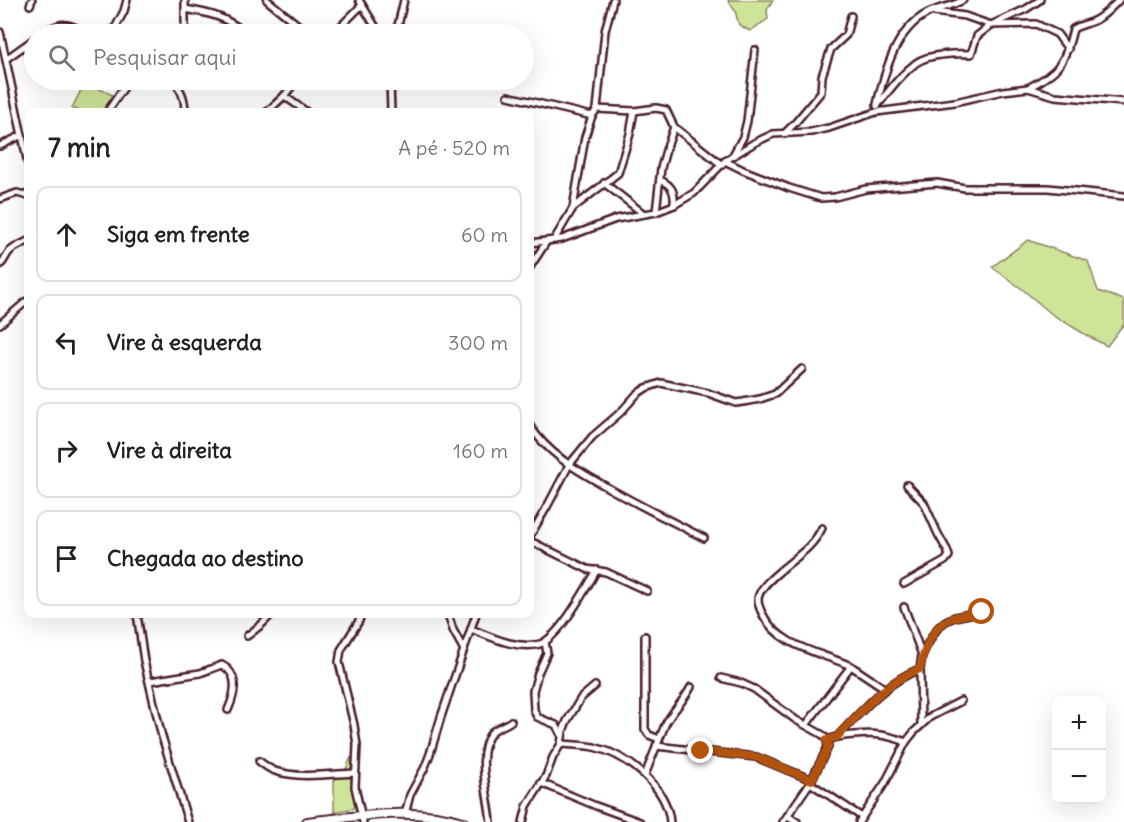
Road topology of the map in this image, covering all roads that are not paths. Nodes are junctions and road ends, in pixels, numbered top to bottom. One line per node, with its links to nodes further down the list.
1 (127, 0): 13 (street)
2 (185, 0): 10 (street)
3 (267, 0): 16 (street)
4 (404, 0): 19 (street)
5 (613, 0): 40 (street)
6 (963, 0): 11 (street)
7 (1040, 0): 20 (street)
8 (1119, 0): 23 (street)
9 (361, 2): 17 (street); 18 (street)
10 (185, 9): 14 (street); 15 (street)
11 (929, 12): 20 (street); 41 (street)
12 (851, 16): 45 (street)
13 (117, 24)
14 (185, 24)
15 (234, 24)
16 (297, 24)
17 (342, 24)
18 (374, 24)
19 (398, 24)
20 (991, 25): 23 (street); 41 (street)
21 (0, 32): 24 (street)
22 (24, 46): 26 (street)
23 (1068, 49): 27 (street)
24 (2, 50): 26 (street)
25 (755, 50): 49 (street)
26 (6, 59): 46 (street)
27 (1028, 88): 34 (street); 41 (street)
28 (122, 90): 35 (street)
29 (180, 90): 36 (street)
30 (289, 90): 32 (street)
31 (390, 90): 39 (street)
32 (284, 96): 37 (street); 38 (street)
33 (508, 96): 43 (street)
34 (1124, 101)
35 (110, 108)
36 (185, 108)
37 (271, 108)
38 (301, 108)
39 (391, 108)
40 (597, 109): 42 (street); 43 (street)
41 (876, 109): 45 (street)
42 (634, 111): 44 (street); 52 (street)
43 (592, 116): 57 (street)
44 (674, 127): 50 (street); 51 (street)
45 (785, 133): 49 (street)
46 (22, 135): 47 (street); 48 (street)
47 (24, 145)
48 (0, 146)
49 (733, 156): 50 (street)
50 (723, 163): 54 (street); 56 (street)
51 (660, 180): 56 (street); 58 (street)
52 (604, 183): 57 (street); 59 (street)
53 (24, 195): 55 (street)
54 (1124, 196)
55 (0, 199)
56 (674, 205): 58 (street)
57 (573, 208): 60 (street)
58 (656, 212): 59 (street)
59 (644, 214): 60 (street)
60 (554, 240): 61 (street)
61 (547, 241): 63 (street); 64 (street)
62 (24, 243): 65 (street)
63 (534, 243)
64 (534, 261)
65 (0, 265)
66 (24, 303): 67 (street)
67 (0, 324)
68 (802, 369): 70 (street)
69 (534, 434): 70 (street)
70 (569, 465): 73 (street); 74 (street)
71 (907, 485): 77 (street)
72 (822, 528): 92 (street)
73 (534, 529)
74 (704, 538)
75 (534, 543): 76 (street)
76 (597, 570): 78 (street); 89 (street)
77 (904, 584)
78 (647, 591)
79 (904, 607): 91 (street)
80 (982, 612): 91 (street)
81 (138, 618): 95 (street)
82 (268, 618): 87 (street)
83 (360, 618): 112 (street)
84 (449, 618): 90 (street)
85 (475, 618): 86 (street)
86 (471, 629): 89 (street); 90 (street)
87 (247, 636)
88 (645, 636): 106 (street)
89 (544, 642): 104 (street)
90 (464, 651): 116 (street)
91 (922, 655): 93 (street)
92 (851, 666): 98 (street); 103 (street)
93 (920, 669): 98 (street); 102 (street)
94 (721, 678): 103 (street)
95 (150, 681): 100 (street); 120 (street)
96 (595, 686): 104 (street)
97 (691, 687): 106 (street)
98 (884, 688): 105 (street)
99 (961, 701): 102 (street)
100 (228, 710)
101 (511, 721): 123 (street)
102 (921, 724): 108 (street)
103 (806, 725): 107 (street)
104 (562, 737): 109 (street)
105 (837, 737): 107 (street); 108 (street)
106 (659, 739): 110 (street)
107 (827, 740): 114 (street)
108 (906, 742): 119 (street)
109 (561, 744): 113 (street); 115 (street)
110 (656, 746): 113 (street); 114 (street)
111 (259, 761): 112 (street)
112 (355, 773): 118 (street)
113 (645, 775): 126 (street)
114 (811, 782): 117 (street); 119 (street)
115 (542, 783): 124 (street); 125 (street)
116 (405, 814): 118 (street); 122 (street)
117 (788, 816): 127 (street); 128 (street)
118 (362, 819): 121 (street)
119 (861, 820)
120 (188, 822)
121 (308, 822)
122 (463, 822)
123 (491, 822)
124 (523, 822)
125 (640, 822)
126 (670, 822)
127 (783, 822)
128 (797, 822)

